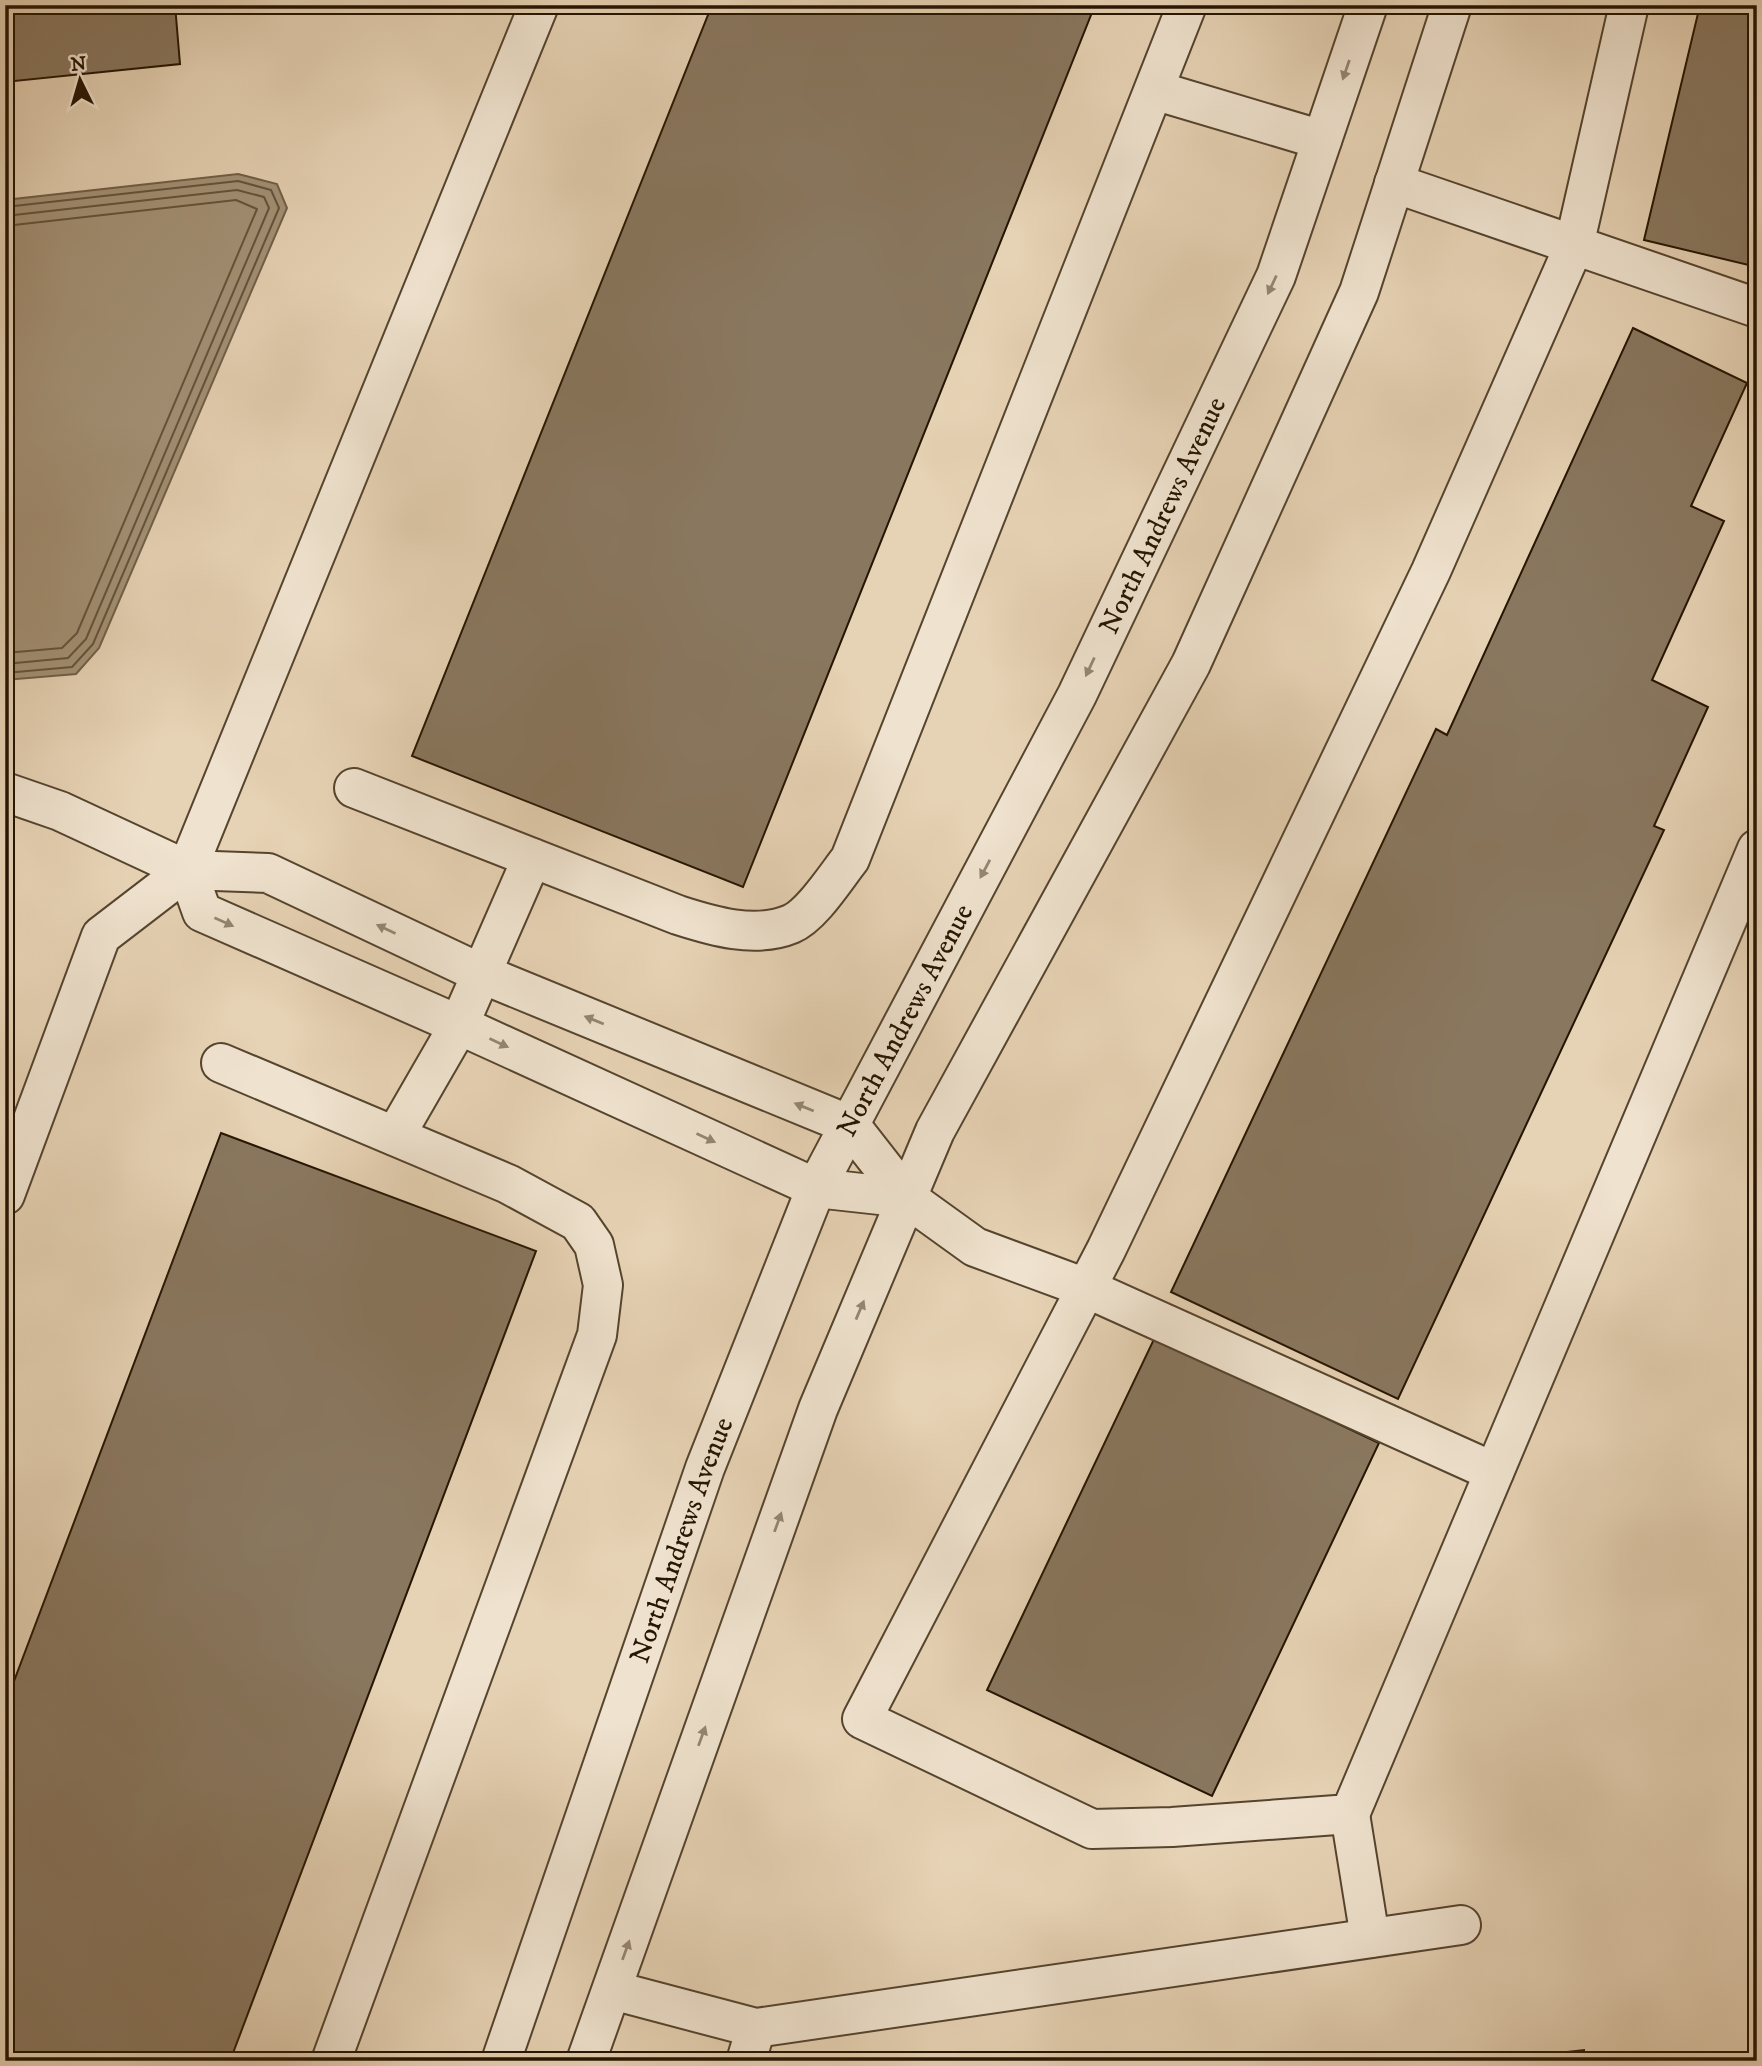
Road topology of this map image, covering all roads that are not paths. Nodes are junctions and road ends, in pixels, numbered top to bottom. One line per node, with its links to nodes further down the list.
1 (539, 5): 15 (street)
2 (1188, 5): 6 (street)
3 (1368, 5): 7 (street, North Andrews Avenue, one-way to 7)
4 (1452, 5): 8 (street)
5 (1629, 5): 9 (street)
6 (1154, 90): 7 (street); 14 (street)
7 (1322, 140): 19 (street, North Andrews Avenue, one-way to 19)
8 (1394, 183): 9 (street); 23 (street)
9 (1574, 246): 10 (street); 24 (street)
10 (1757, 307)
11 (354, 788): 14 (street)
12 (5, 792): 15 (street)
13 (1757, 849): 25 (street)
14 (532, 858): 16 (street)
15 (187, 870): 16 (street, one-way to 15); 17 (street, one-way to 17); 22 (street)
16 (482, 974): 17 (street); 19 (street, one-way to 16)
17 (459, 1025): 20 (street); 21 (street, one-way to 21)
18 (221, 1063): 20 (street)
19 (850, 1125): 21 (street, North Andrews Avenue); 23 (street)
20 (394, 1136): 31 (street)
21 (816, 1188): 23 (street); 32 (street, North Andrews Avenue)
22 (5, 1195)
23 (907, 1198): 24 (street); 29 (street, one-way to 23)
24 (1086, 1288): 25 (street); 26 (street)
25 (1494, 1472): 26 (street)
26 (1350, 1814): 28 (street)
27 (1461, 1926): 28 (street)
28 (1370, 1938): 30 (street)
29 (612, 1990): 30 (street); 33 (street)
30 (751, 2044)
31 (331, 2061)
32 (501, 2061)
33 (586, 2061)

